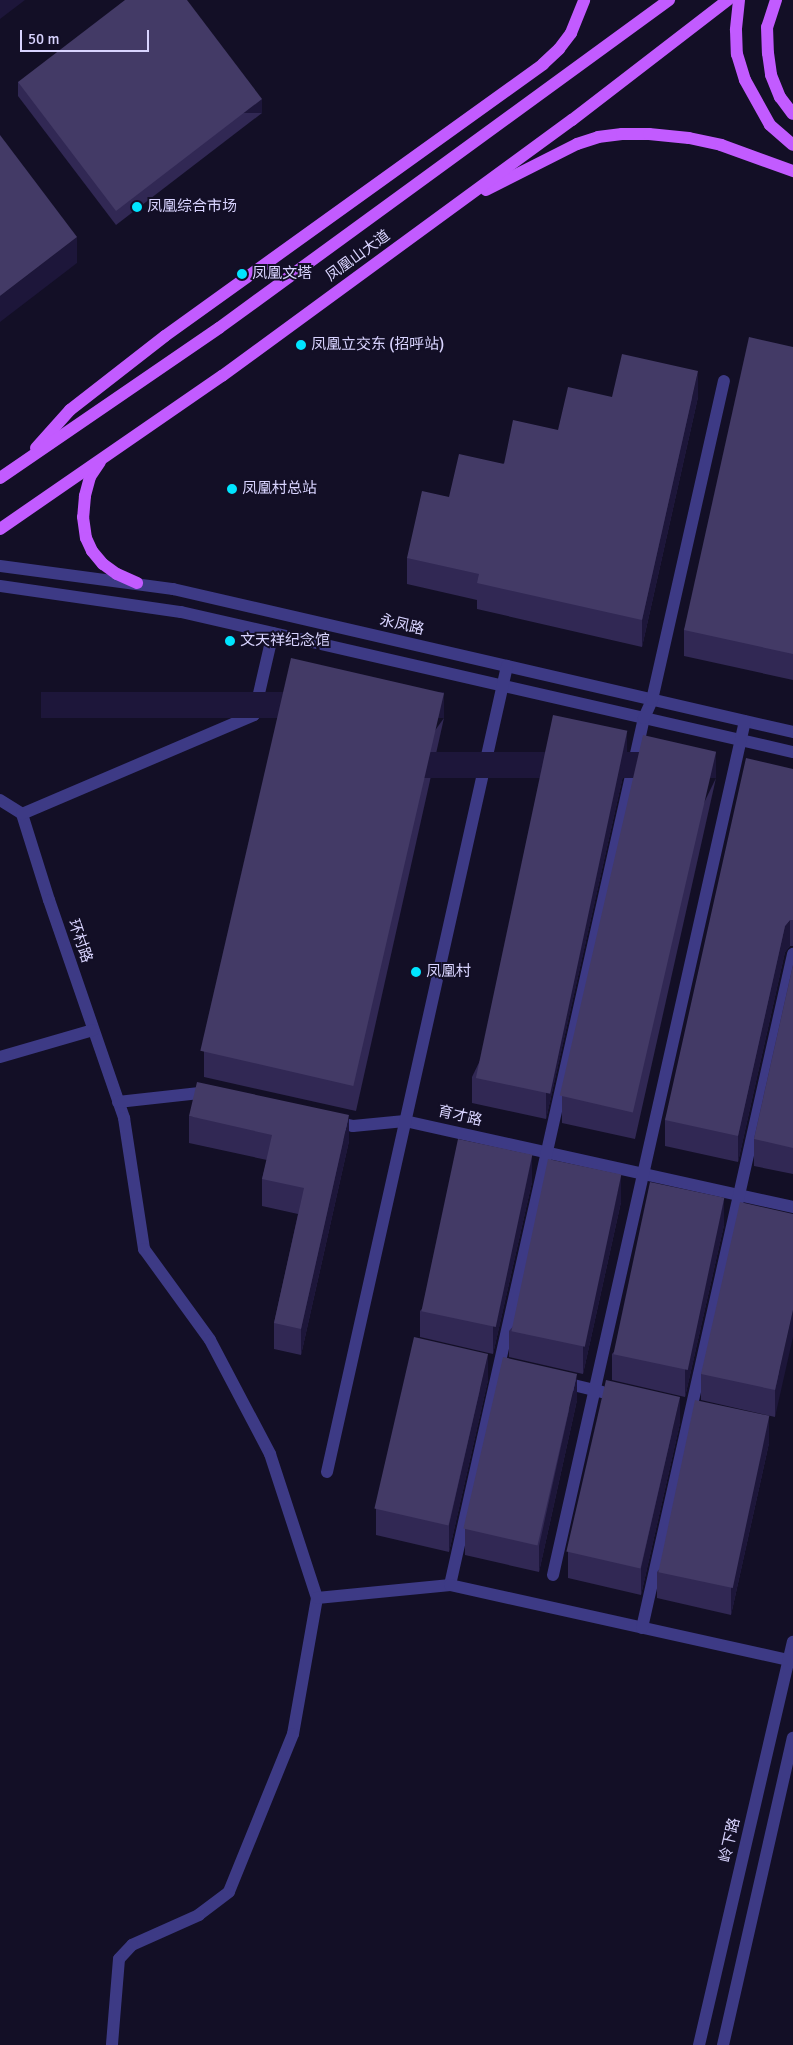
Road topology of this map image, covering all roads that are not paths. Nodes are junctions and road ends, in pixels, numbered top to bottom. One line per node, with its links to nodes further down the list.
1 (584, 0): 12 (main road)
2 (669, 0): 12 (main road, 凤凰山大道)
3 (728, 0): 9 (main road, 凤凰山大道)
4 (739, 0): 7 (main road)
5 (776, 0): 6 (main road)
6 (793, 114)
7 (793, 145)
8 (793, 171): 9 (main road)
9 (452, 206): 11 (main road, 凤凰山大道)
10 (724, 381): 21 (street)
11 (105, 456): 14 (main road, 凤凰山大道); 16 (main road)
12 (24, 462): 13 (main road, 凤凰山大道)
13 (0, 478)
14 (0, 529)
15 (0, 566): 16 (street, 永凤路)
16 (137, 583): 19 (street, 永凤路)
17 (0, 586): 18 (street)
18 (273, 633): 20 (street); 28 (street)
19 (507, 666): 20 (street); 21 (street, 永凤路)
20 (503, 686): 22 (street); 35 (street)
21 (652, 700): 22 (street); 23 (street, 永凤路)
22 (644, 718): 25 (street); 36 (street)
23 (744, 721): 24 (street, 永凤路); 25 (street)
24 (793, 732)
25 (740, 740): 26 (street); 37 (street)
26 (793, 752)
27 (0, 800): 28 (street)
28 (22, 814): 30 (street, 环村路)
29 (793, 954): 38 (street)
30 (93, 1030): 31 (street); 33 (street, 环村路)
31 (0, 1057)
32 (220, 1097): 33 (street)
33 (118, 1102): 46 (street, 环村路)
34 (324, 1120): 35 (street, 育才路)
35 (405, 1121): 36 (street, 育才路); 43 (street)
36 (547, 1152): 37 (street, 育才路); 45 (street)
37 (643, 1174): 38 (street, 育才路); 41 (street)
38 (739, 1195): 39 (street, 育才路); 47 (street)
39 (793, 1207)
40 (546, 1379): 41 (street)
41 (594, 1390): 42 (street); 44 (street)
42 (614, 1394)
43 (327, 1472)
44 (553, 1575)
45 (450, 1585): 46 (street); 47 (street)
46 (317, 1598): 51 (street)
47 (642, 1628): 49 (street)
48 (793, 1642): 49 (street, 岭下路)
49 (791, 1661): 52 (street, 岭下路)
50 (793, 1738): 53 (street)
51 (112, 2045)
52 (699, 2045)
53 (723, 2045)

